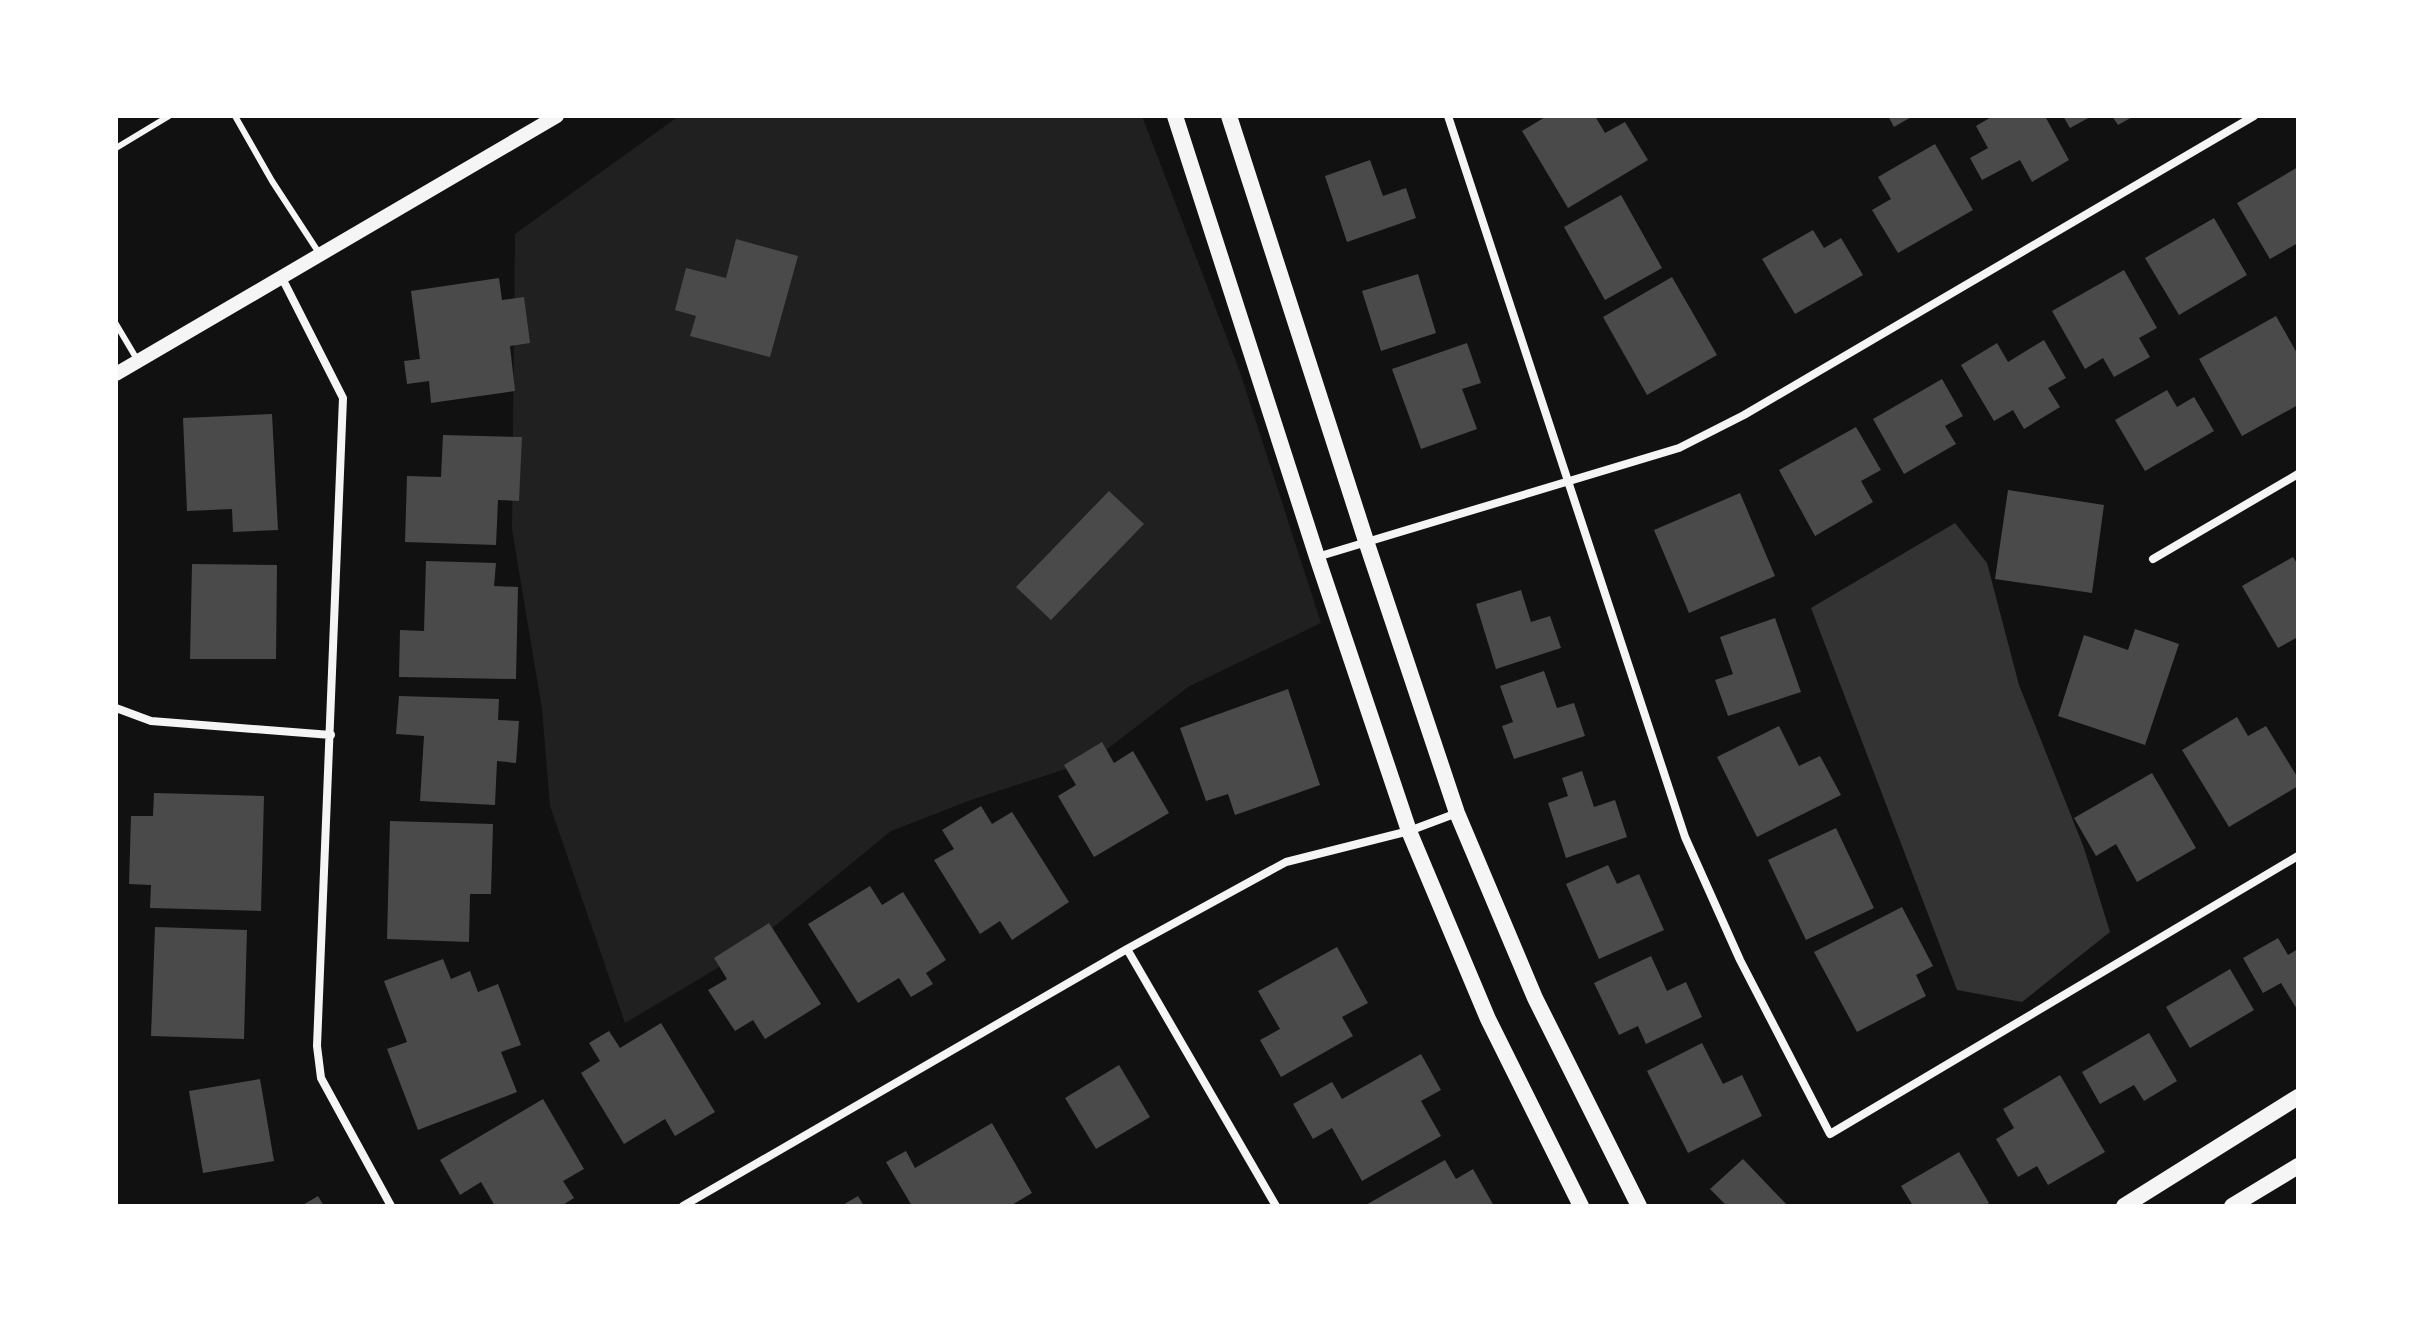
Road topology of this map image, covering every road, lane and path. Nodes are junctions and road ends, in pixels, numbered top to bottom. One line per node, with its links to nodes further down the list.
1 (169, 116): 8 (lane)
2 (235, 116): 9 (lane)
3 (557, 116): 9 (street)
4 (1175, 116): 17 (main road)
5 (1229, 116): 16 (main road)
6 (1448, 116): 15 (street)
7 (2254, 116): 15 (street)
8 (116, 148)
9 (321, 255): 10 (street)
10 (282, 278): 12 (street); 20 (street)
11 (116, 324): 12 (lane)
12 (138, 361): 13 (street)
13 (116, 374)
14 (2298, 474): 18 (street)
15 (1570, 483): 16 (street); 23 (street)
16 (1366, 541): 17 (street); 21 (main road)
17 (1317, 557): 22 (main road)
18 (2153, 559)
19 (116, 708): 20 (street)
20 (331, 735): 27 (street)
21 (1457, 813): 22 (street); 31 (main road)
22 (1409, 831): 24 (street); 30 (main road)
23 (2298, 856)
24 (1127, 949): 28 (street); 29 (street)
25 (2298, 1097): 32 (main road)
26 (2298, 1166): 33 (main road)
27 (391, 1206)
28 (683, 1206)
29 (1276, 1206)
30 (1581, 1206)
31 (1639, 1206)
32 (2124, 1206)
33 (2232, 1206)

